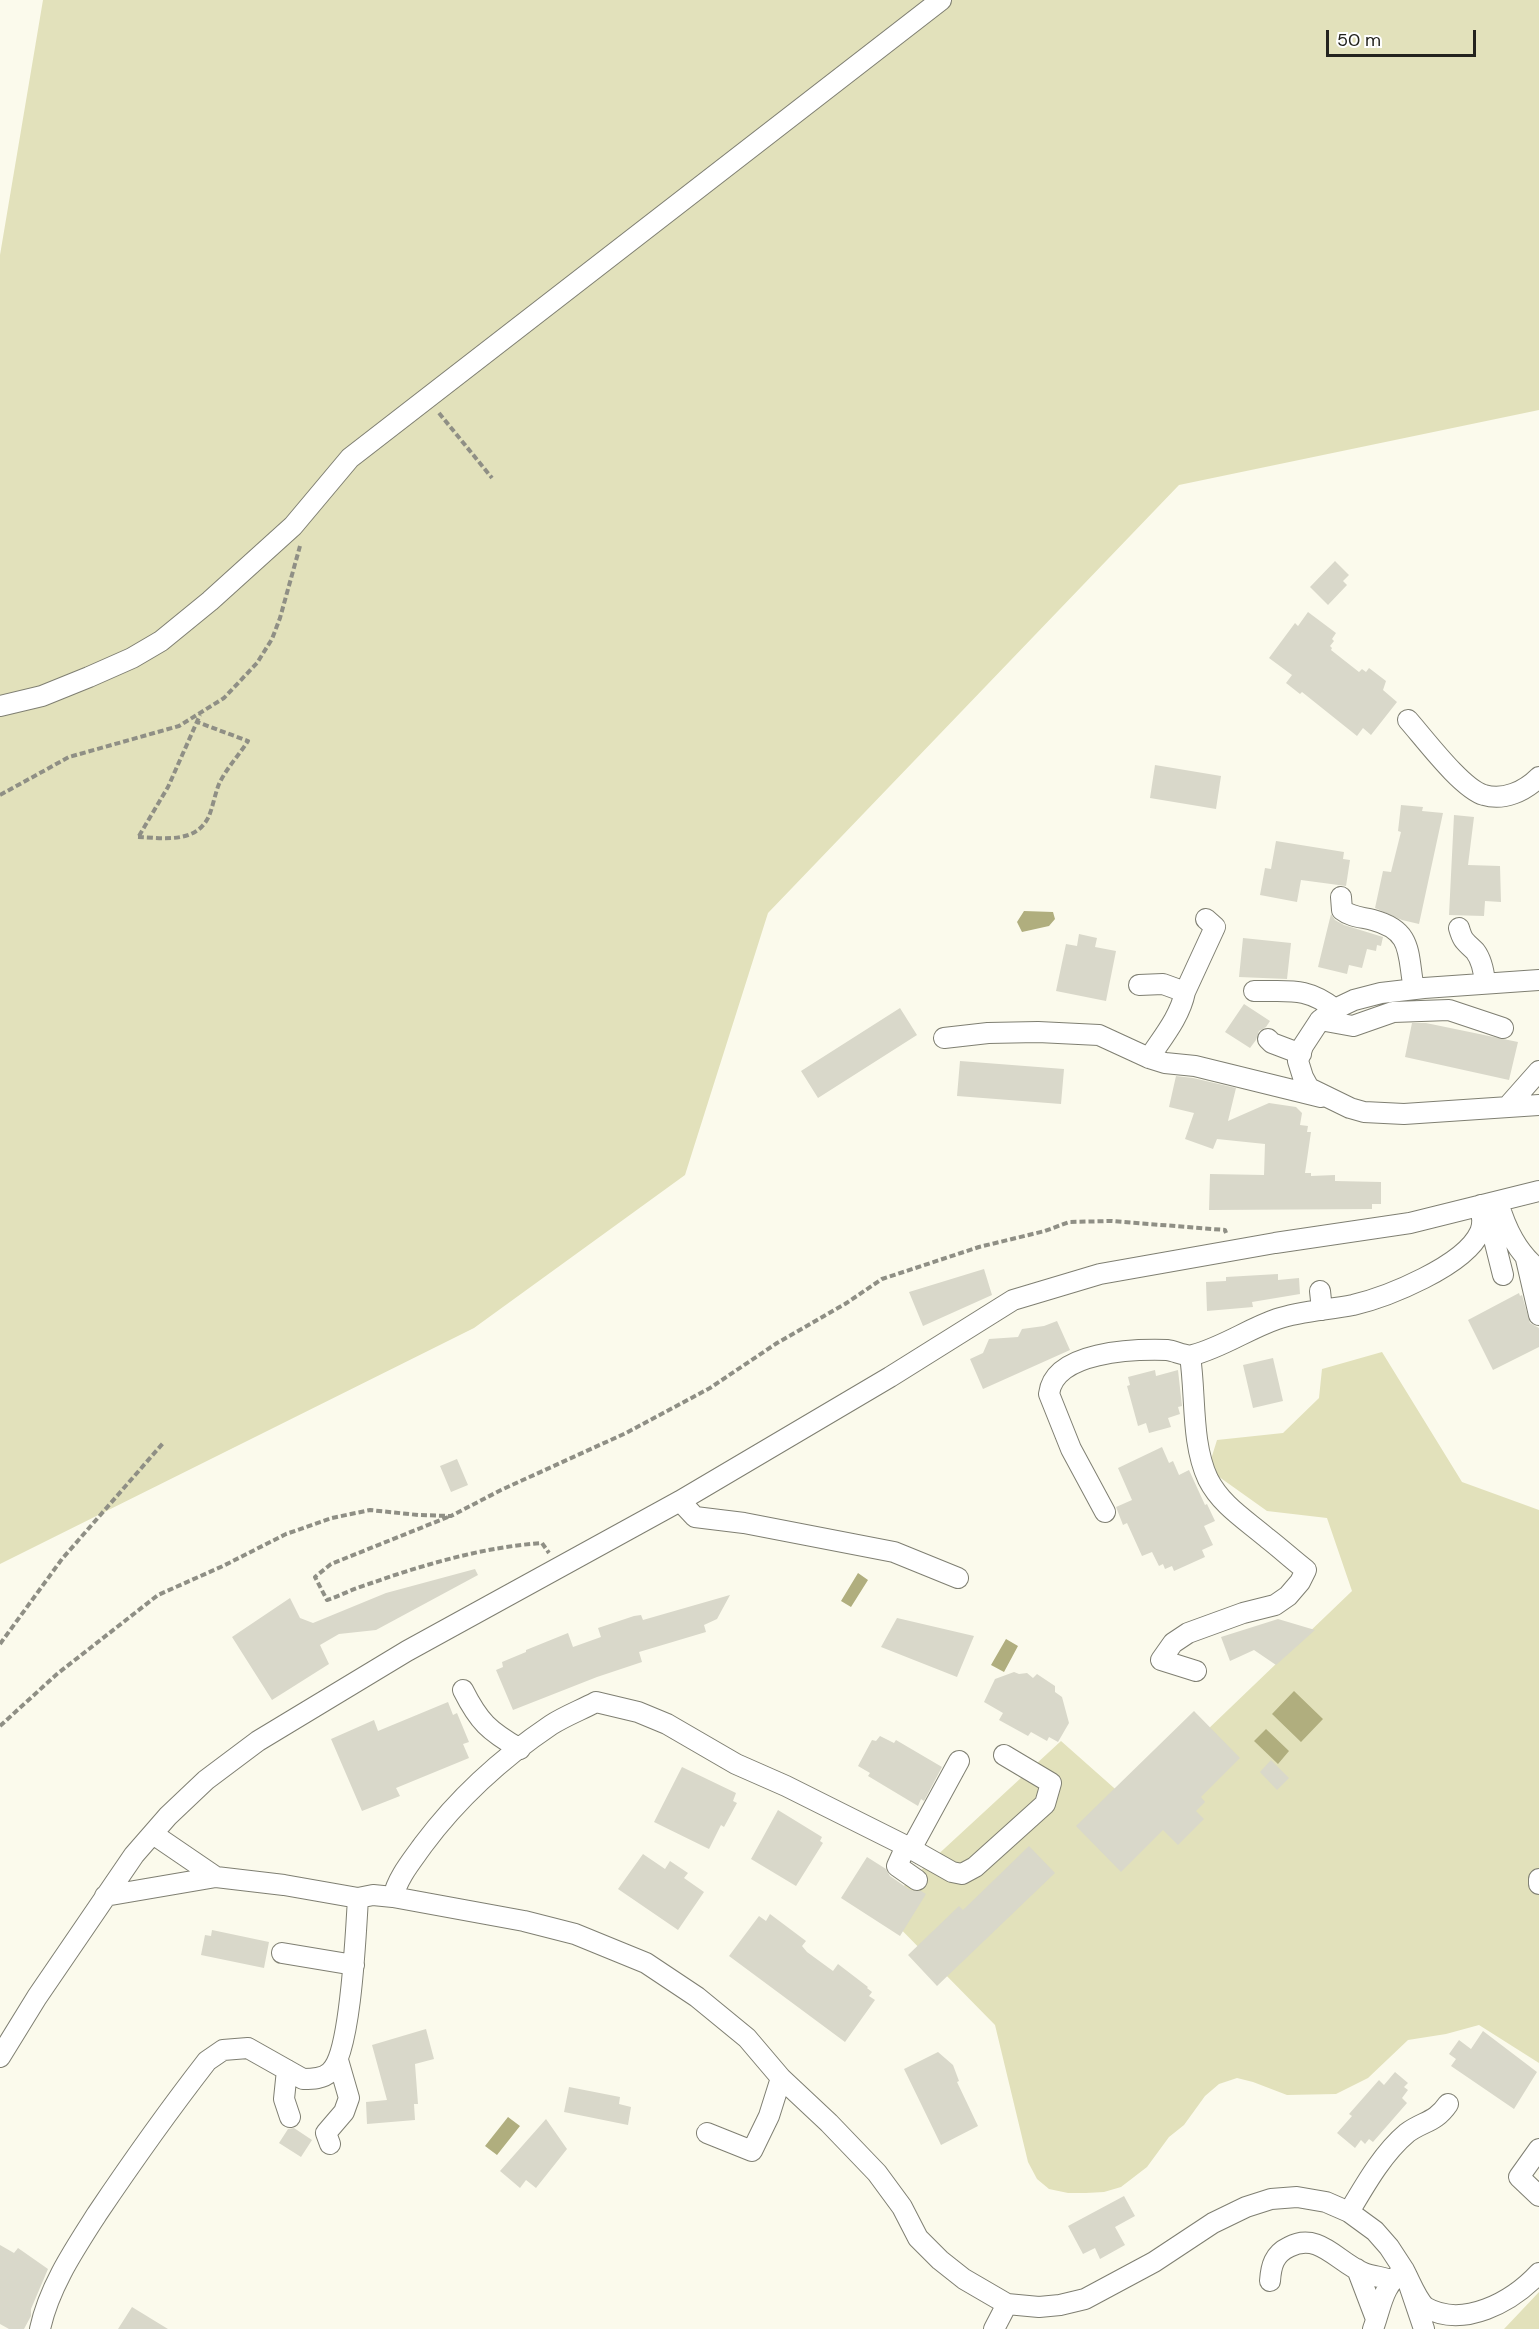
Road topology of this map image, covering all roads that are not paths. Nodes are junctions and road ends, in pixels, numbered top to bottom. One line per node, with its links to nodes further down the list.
1 (941, 0): 2 (street)
2 (0, 706)
3 (1408, 720): 4 (street)
4 (1539, 777)
5 (1341, 897): 11 (street)
6 (1206, 919): 13 (street)
7 (1459, 928): 9 (street)
8 (1539, 980): 9 (street)
9 (1485, 983): 11 (street)
10 (1139, 985): 13 (street)
11 (1414, 989): 14 (street)
12 (1254, 991): 14 (street)
13 (1185, 992): 19 (street)
14 (1328, 1015): 15 (street); 18 (street)
15 (1503, 1028)
16 (944, 1038): 19 (street)
17 (1268, 1039): 18 (street)
18 (1301, 1054): 21 (street)
19 (1149, 1058): 21 (street)
20 (1539, 1071): 23 (street)
21 (1338, 1102): 23 (street)
22 (1539, 1105): 23 (street)
23 (1508, 1106)
24 (1539, 1191): 25 (street)
25 (1487, 1209): 26 (street); 27 (street); 29 (street); 30 (street)
26 (1532, 1264): 28 (street)
27 (1503, 1275)
28 (1539, 1315)
29 (1190, 1356): 31 (street); 33 (street)
30 (680, 1501): 32 (street); 38 (street)
31 (1105, 1512)
32 (958, 1578)
33 (1196, 1671)
34 (463, 1690): 35 (street)
35 (520, 1749): 39 (street); 45 (street)
36 (1004, 1755): 39 (street)
37 (959, 1761): 39 (street)
38 (153, 1834): 40 (street); 44 (street)
39 (908, 1848): 42 (street)
40 (216, 1877): 44 (street); 46 (street)
41 (1539, 1879): 43 (street)
42 (917, 1880)
43 (1539, 1884)
44 (105, 1896): 49 (street)
45 (393, 1897): 46 (street); 52 (street)
46 (358, 1898): 48 (street)
47 (282, 1953): 48 (street)
48 (354, 1965): 50 (street)
49 (0, 2057)
50 (338, 2060): 51 (street); 56 (street)
51 (287, 2070): 54 (street); 67 (street)
52 (781, 2078): 55 (street); 64 (street)
53 (1448, 2104): 59 (street)
54 (290, 2117)
55 (707, 2133)
56 (330, 2144)
57 (1539, 2149): 58 (street)
58 (1539, 2196)
59 (1349, 2212): 62 (street); 64 (street)
60 (1358, 2269): 62 (street); 63 (street); 66 (street)
61 (1539, 2273): 65 (street)
62 (1397, 2275): 65 (street); 66 (street); 69 (street)
63 (1270, 2281)
64 (1007, 2304): 68 (street)
65 (1476, 2323)
66 (1375, 2324)
67 (40, 2329)
68 (994, 2329)
69 (1424, 2329)

